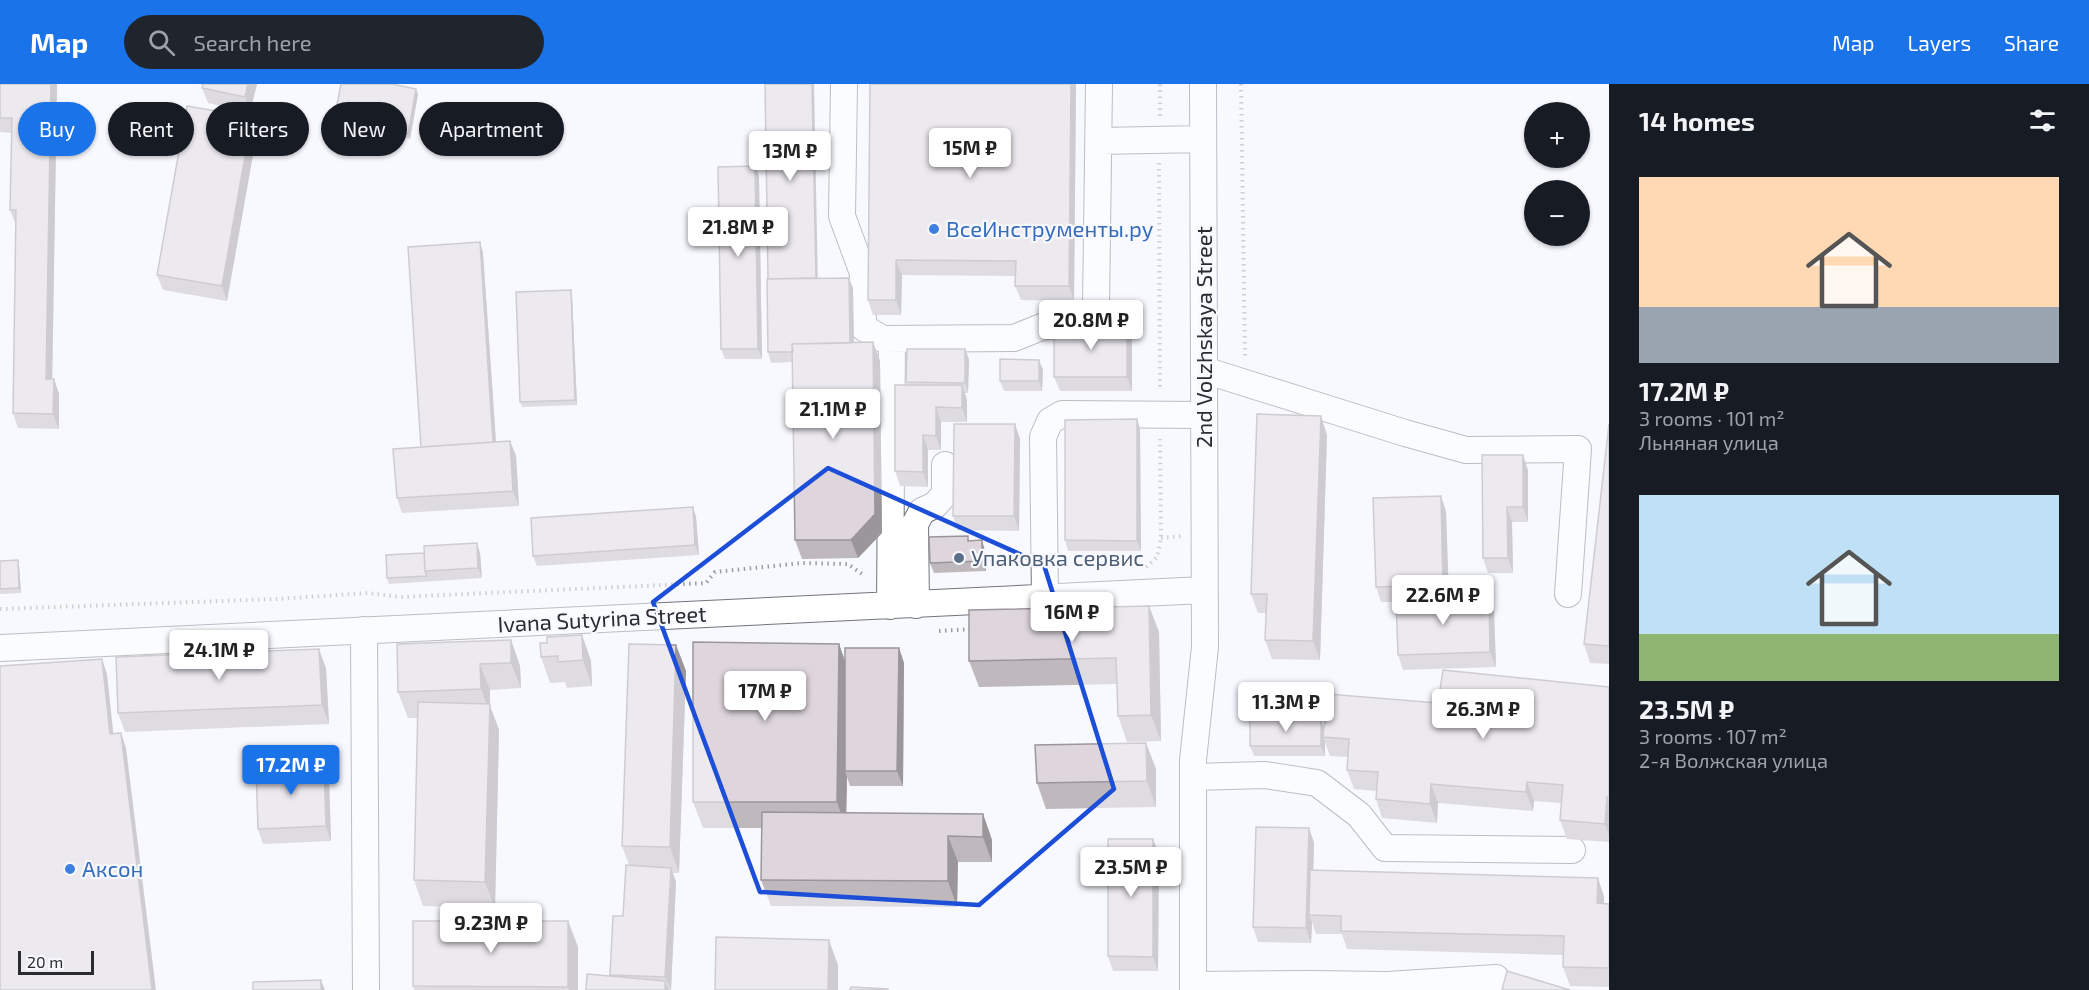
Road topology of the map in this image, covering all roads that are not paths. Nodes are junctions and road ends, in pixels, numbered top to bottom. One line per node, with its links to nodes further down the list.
1 (844, 84): 6 (street)
2 (1099, 84): 5 (street)
3 (1203, 84): 4 (street, 2nd Volzhskaya Street)
4 (1203, 139): 5 (street); 7 (street, 2nd Volzhskaya Street)
5 (1099, 141): 6 (street)
6 (892, 339): 14 (street)
7 (1204, 370): 8 (street, 2nd Volzhskaya Street); 11 (street)
8 (1204, 415): 10 (street, 2nd Volzhskaya Street); 12 (street)
9 (945, 465): 13 (street)
10 (1204, 590): 12 (street, Ivana Sutyrina Street); 17 (street, 2nd Volzhskaya Street)
11 (1568, 594)
12 (1046, 598): 13 (street, Ivana Sutyrina Street)
13 (916, 605): 14 (street, Ivana Sutyrina Street)
14 (890, 606): 15 (street, Ivana Sutyrina Street)
15 (364, 630): 16 (street, Ivana Sutyrina Street); 22 (street)
16 (0, 648)
17 (1193, 777): 18 (street); 21 (street, 2nd Volzhskaya Street)
18 (1572, 850)
19 (1497, 978): 20 (street)
20 (1356, 987): 21 (street)
21 (1193, 988)
22 (366, 990)

